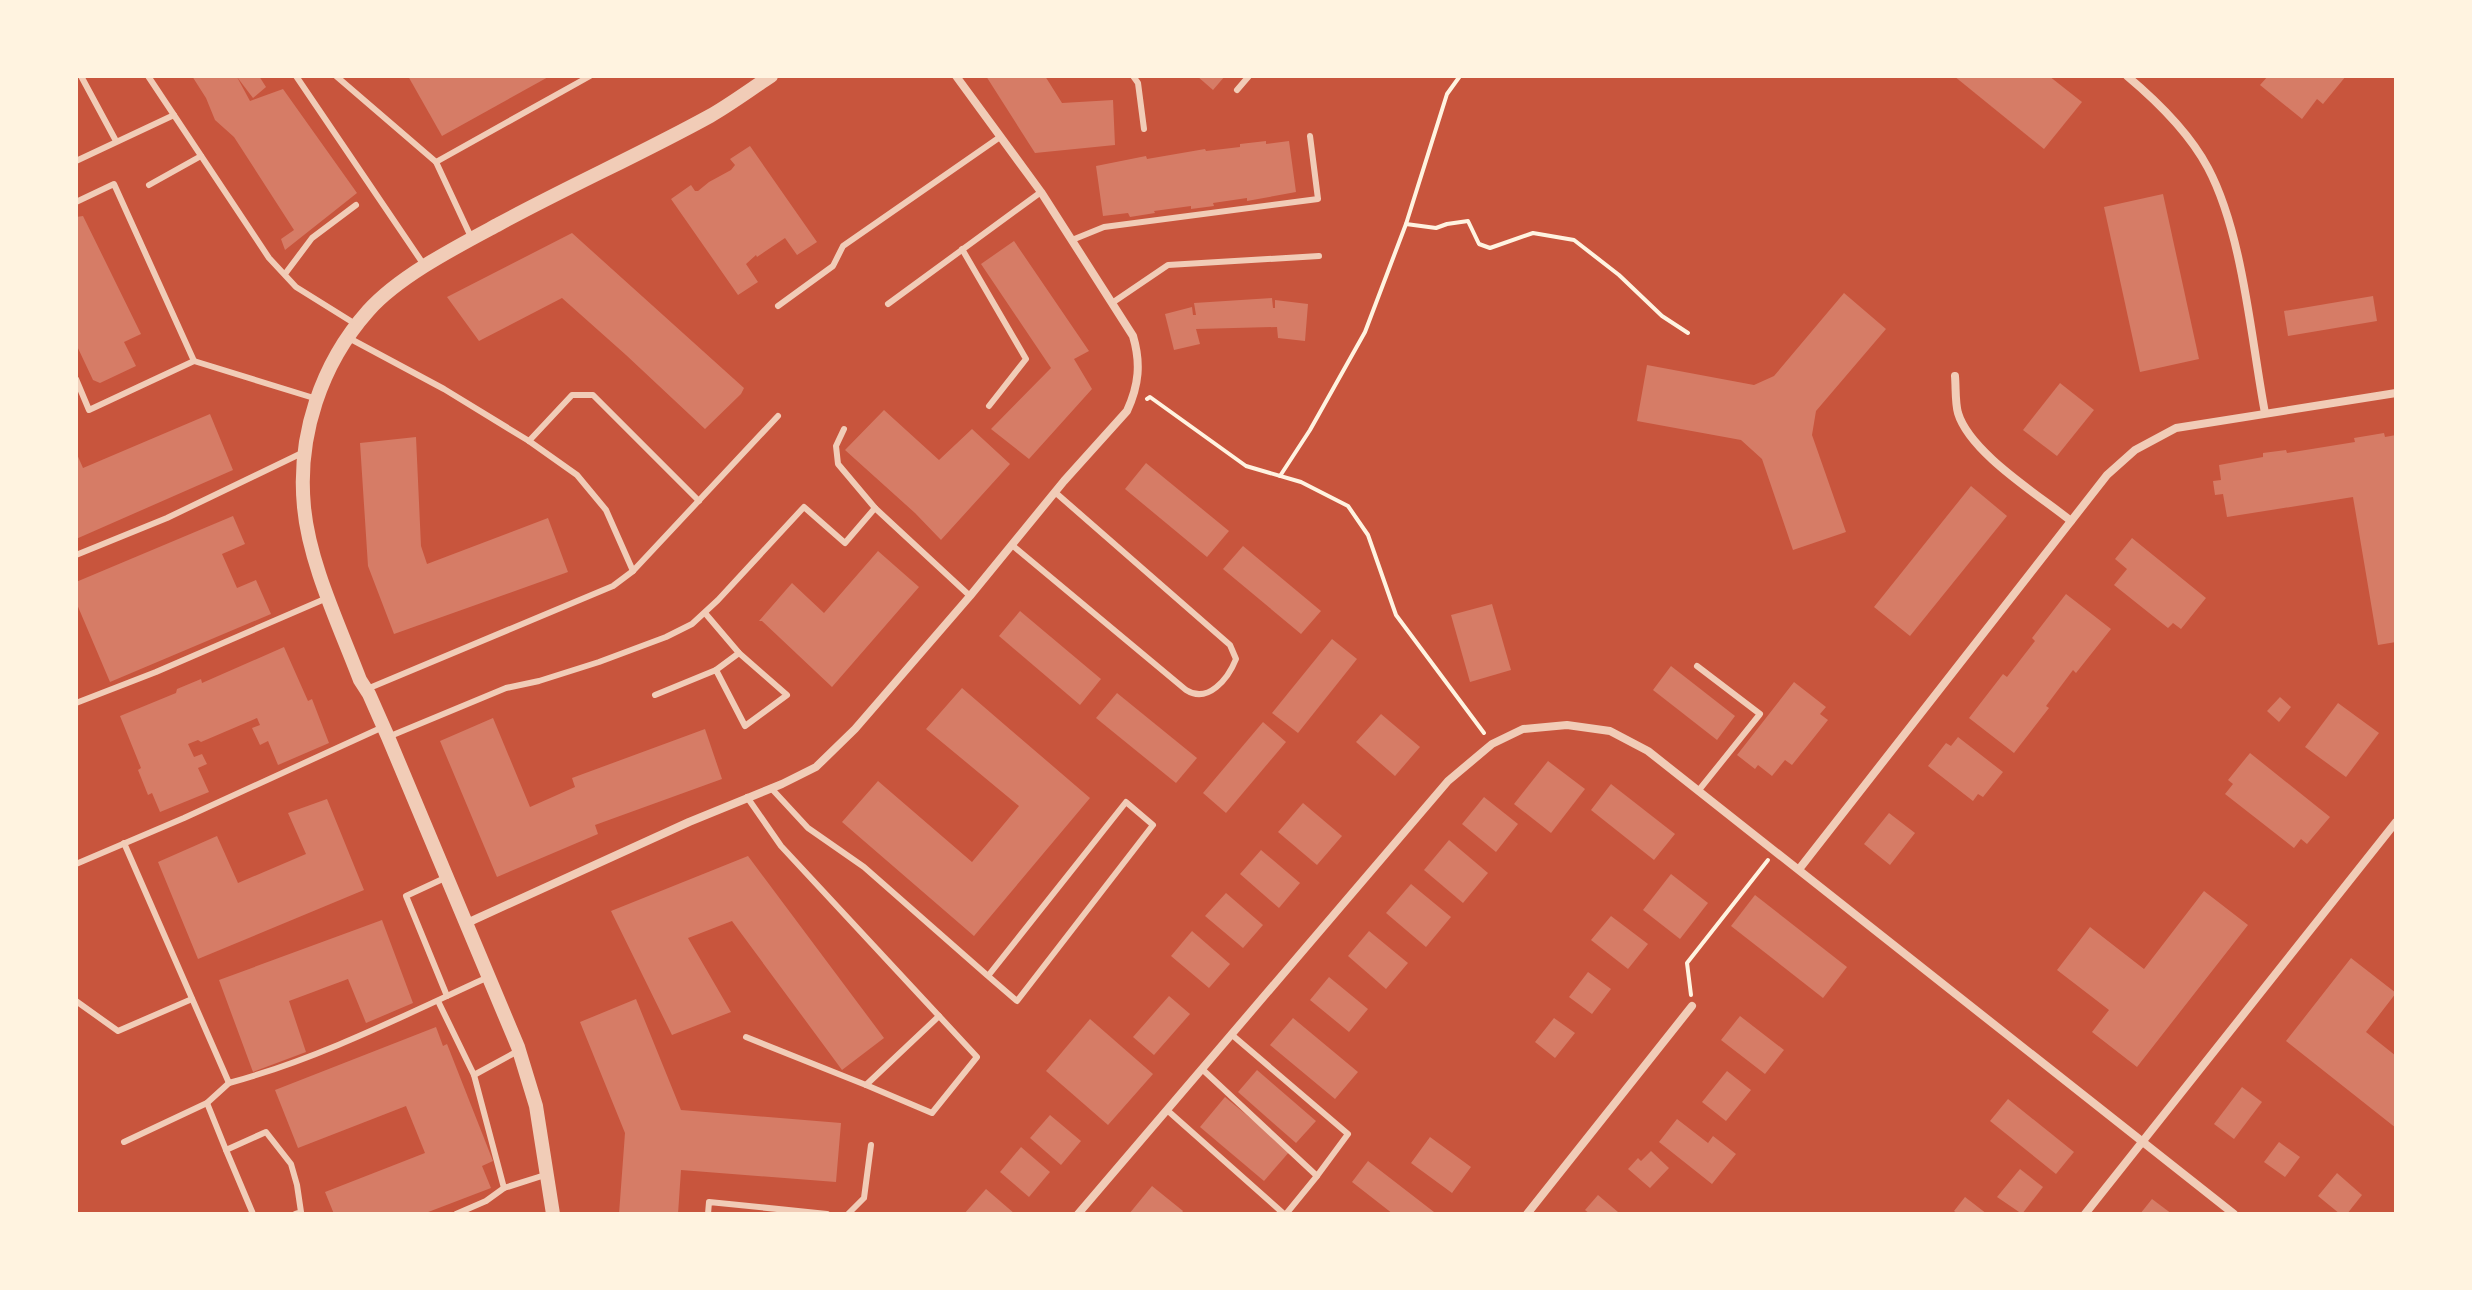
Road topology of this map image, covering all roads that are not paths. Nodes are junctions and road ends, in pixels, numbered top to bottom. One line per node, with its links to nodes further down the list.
1 (148, 76): 12 (lane)
2 (296, 76): 28 (lane)
3 (336, 76): 19 (lane)
4 (590, 76): 19 (lane)
5 (771, 76): 24 (street)
6 (956, 76): 15 (street)
7 (1133, 76): 13 (lane)
8 (1249, 76): 11 (lane)
9 (2127, 76): 41 (street)
10 (78, 77): 16 (lane)
11 (1237, 90)
12 (174, 115): 16 (lane); 17 (lane)
13 (1144, 129)
14 (1310, 136): 25 (lane)
15 (1000, 137): 21 (street); 32 (lane)
16 (116, 141): 18 (lane)
17 (201, 156): 20 (lane); 29 (lane)
18 (76, 161)
19 (436, 162): 24 (lane)
20 (149, 185)
21 (1041, 192): 25 (street); 26 (lane)
22 (76, 202): 35 (lane)
23 (356, 205): 29 (lane)
24 (472, 239): 28 (street)
25 (1072, 240): 30 (street)
26 (962, 249): 31 (lane); 40 (lane)
27 (1319, 256): 30 (lane)
28 (426, 267): 33 (street)
29 (285, 274): 33 (lane)
30 (1112, 303): 46 (street)
31 (888, 304)
32 (778, 306)
33 (357, 325): 34 (street)
34 (347, 337): 39 (street); 44 (lane)
35 (194, 361): 37 (lane); 39 (lane)
36 (1955, 376): 49 (street)
37 (76, 379)
38 (2396, 393): 41 (street)
39 (317, 399): 45 (street)
40 (989, 406)
41 (2265, 413): 49 (street)
42 (778, 416): 47 (lane)
43 (844, 429): 48 (lane)
44 (529, 441): 47 (lane); 52 (lane)
45 (304, 452): 51 (lane); 54 (street)
46 (1056, 493): 50 (street); 50 (lane)
47 (699, 501): 52 (lane)
48 (875, 508): 53 (lane); 55 (lane)
49 (2071, 521): 69 (street)
50 (1012, 545): 53 (street)
51 (76, 555)
52 (633, 571): 59 (lane)
53 (970, 596): 63 (street)
54 (329, 597): 59 (street); 61 (lane)
55 (705, 613): 56 (lane); 62 (lane)
56 (739, 653): 58 (lane); 58 (lane)
57 (1697, 666): 64 (lane)
58 (716, 670): 60 (lane)
59 (367, 690): 62 (street)
60 (655, 695)
61 (76, 703)
62 (386, 732): 67 (lane); 70 (street)
63 (771, 788): 65 (street); 73 (lane)
64 (1699, 790): 69 (street); 80 (street)
65 (747, 797): 71 (street); 79 (lane)
66 (2396, 822): 90 (street)
67 (124, 843): 68 (lane); 75 (lane)
68 (76, 864)
69 (1800, 868): 90 (street)
70 (447, 877): 71 (street); 74 (lane)
71 (467, 923): 72 (street)
72 (489, 976): 74 (lane); 82 (street)
73 (988, 976): 73 (lane)
74 (447, 996): 77 (lane)
75 (192, 999): 76 (lane); 85 (lane)
76 (76, 1001)
77 (438, 1001): 84 (lane); 85 (lane)
78 (1692, 1006): 105 (street)
79 (939, 1016): 86 (lane); 86 (lane)
80 (1231, 1034): 83 (street); 94 (lane)
81 (746, 1037): 86 (lane)
82 (519, 1051): 84 (lane); 93 (street)
83 (1202, 1069): 88 (street); 94 (lane)
84 (474, 1075): 95 (lane)
85 (229, 1083): 87 (lane)
86 (866, 1085)
87 (207, 1103): 89 (lane); 92 (lane)
88 (1167, 1110): 103 (street); 104 (lane)
89 (124, 1142)
90 (2142, 1142): 106 (street); 107 (street)
91 (871, 1145): 102 (lane)
92 (226, 1150): 96 (lane); 97 (lane)
93 (546, 1174): 95 (lane); 99 (street)
94 (1317, 1176): 104 (lane)
95 (504, 1188): 98 (lane)
96 (299, 1213)
97 (253, 1214)
98 (456, 1214)
99 (553, 1214)
100 (708, 1214): 101 (lane)
101 (827, 1214)
102 (848, 1214)
103 (1078, 1214)
104 (1285, 1214)
105 (1527, 1214)
106 (2085, 1214)
107 (2234, 1214)

